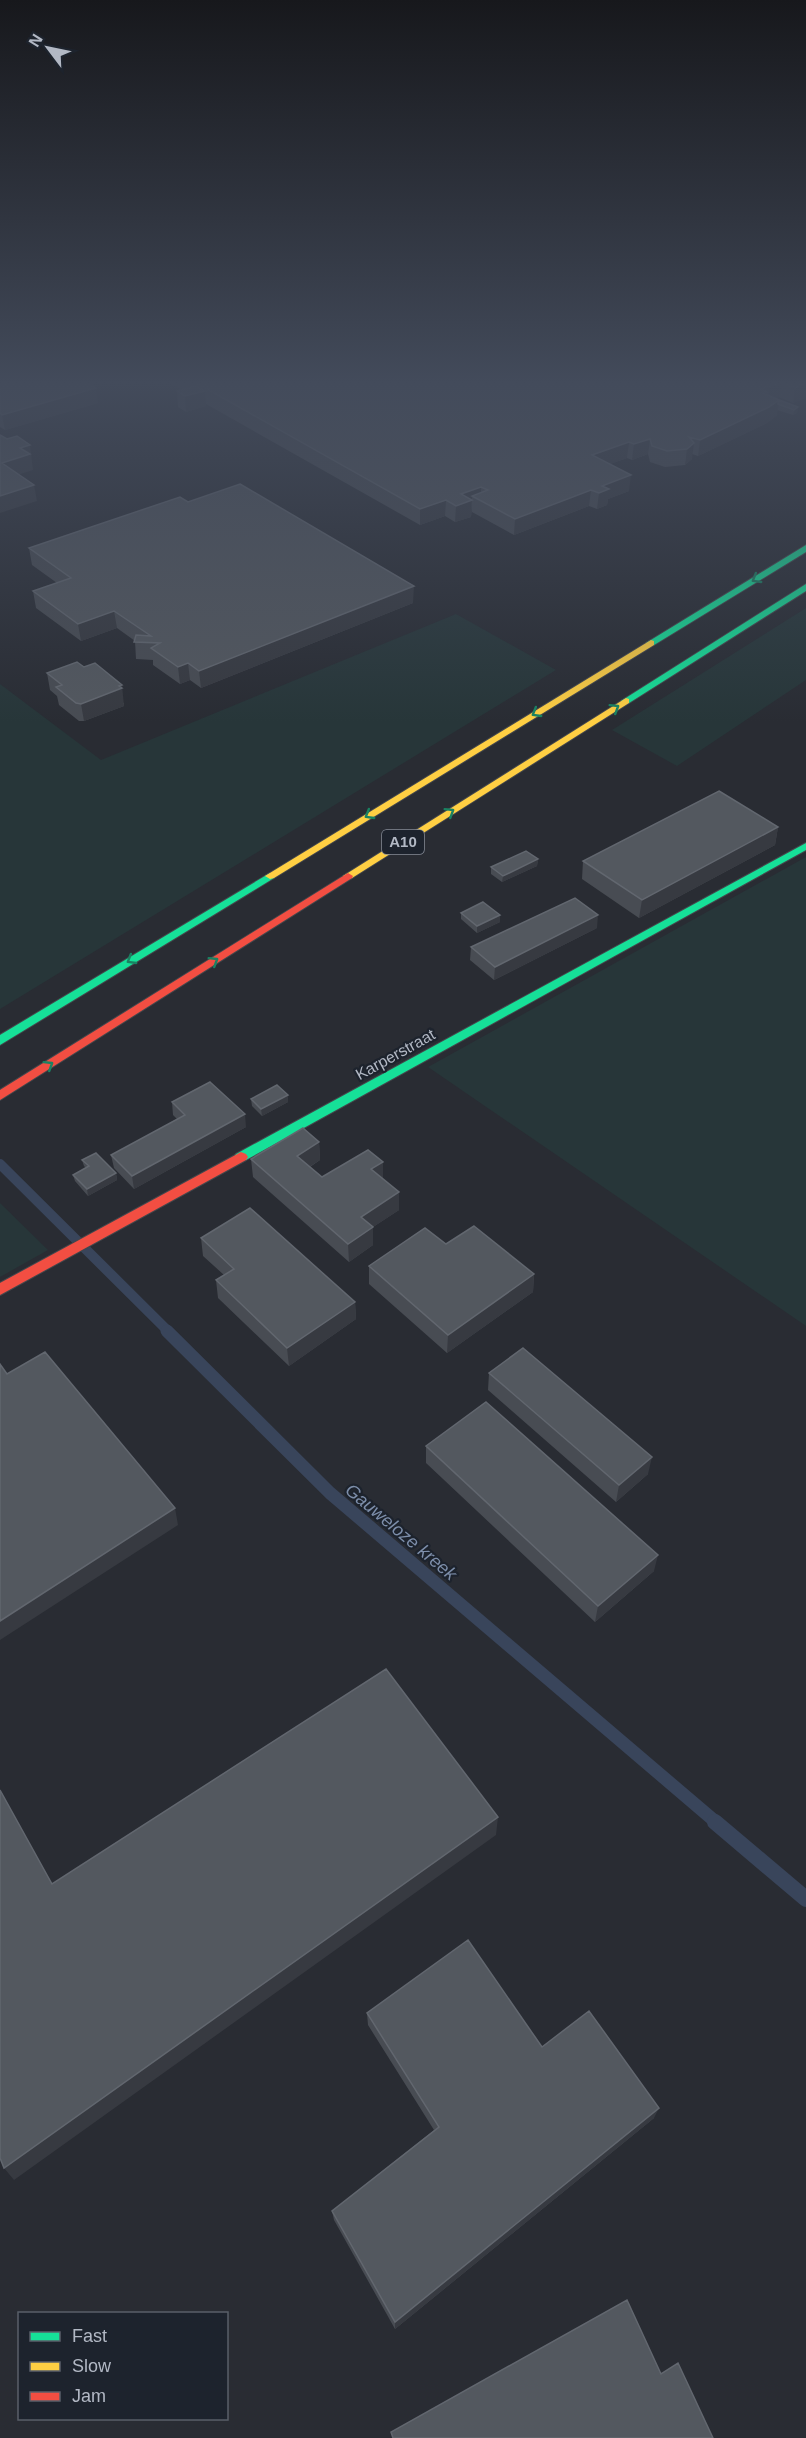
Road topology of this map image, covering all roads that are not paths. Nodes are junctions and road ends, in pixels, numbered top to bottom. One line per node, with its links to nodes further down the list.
1 (806, 548): 4 (main road, A10, one-way to 4)
2 (806, 587): 5 (main road, A10, one-way to 2)
3 (806, 846): 6 (main road, Karperstraat)
4 (0, 1041)
5 (0, 1096)
6 (0, 1290)

